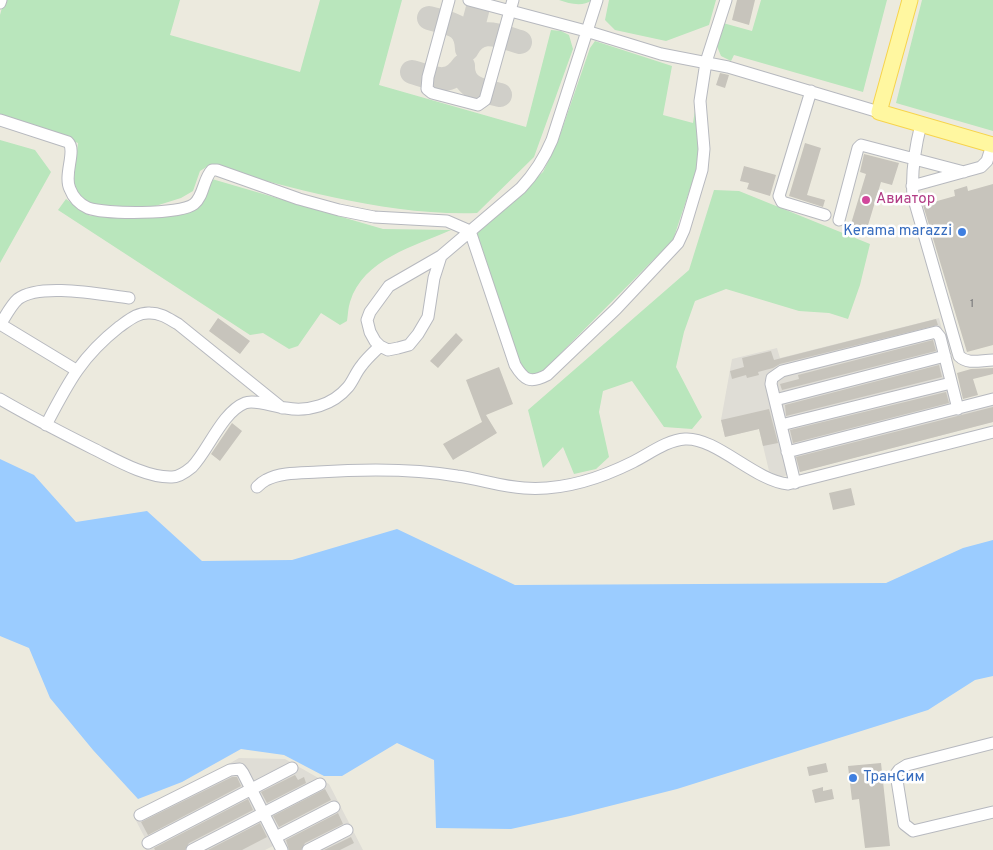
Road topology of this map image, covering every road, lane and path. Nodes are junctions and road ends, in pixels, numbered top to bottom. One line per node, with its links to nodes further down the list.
1 (449, 0): 6 (street)
2 (469, 0): 6 (street)
3 (597, 0): 7 (street)
4 (726, 0): 8 (street)
5 (910, 0): 10 (main road)
6 (511, 5): 7 (street)
7 (586, 31): 8 (street); 19 (street)
8 (706, 62): 9 (street); 19 (street)
9 (811, 91): 10 (street); 17 (street)
10 (879, 112): 12 (main road)
11 (0, 120): 19 (street)
12 (921, 124): 13 (main road); 14 (street)
13 (992, 145): 15 (street)
14 (914, 160): 15 (street); 16 (street); 18 (street)
15 (964, 172): 16 (street)
16 (912, 186): 25 (street)
17 (825, 215)
18 (839, 220)
19 (470, 231): 20 (street)
20 (441, 256): 23 (street); 23 (street)
21 (129, 298): 22 (street)
22 (0, 324): 26 (street)
23 (380, 346): 31 (street)
24 (945, 356): 27 (street); 30 (street); 30 (street)
25 (993, 360)
26 (76, 370): 31 (street); 33 (street)
27 (951, 383): 32 (street); 34 (street)
28 (0, 399): 33 (street)
29 (993, 399): 32 (street)
30 (775, 400): 34 (street)
31 (283, 408): 33 (street)
32 (958, 408): 36 (street)
33 (46, 425)
34 (781, 425): 36 (street)
35 (993, 432): 37 (street)
36 (787, 452): 37 (street)
37 (794, 483): 38 (street)
38 (256, 487)
39 (993, 743): 44 (street)
40 (292, 768): 42 (street)
41 (320, 784): 45 (street)
42 (251, 789): 45 (street); 46 (street); 49 (street)
43 (334, 807): 48 (street)
44 (993, 812)
45 (264, 813): 48 (street); 50 (street)
46 (140, 815)
47 (347, 830): 52 (street)
48 (276, 837): 51 (street)
49 (148, 843)
50 (192, 850)
51 (282, 850)
52 (308, 850)

